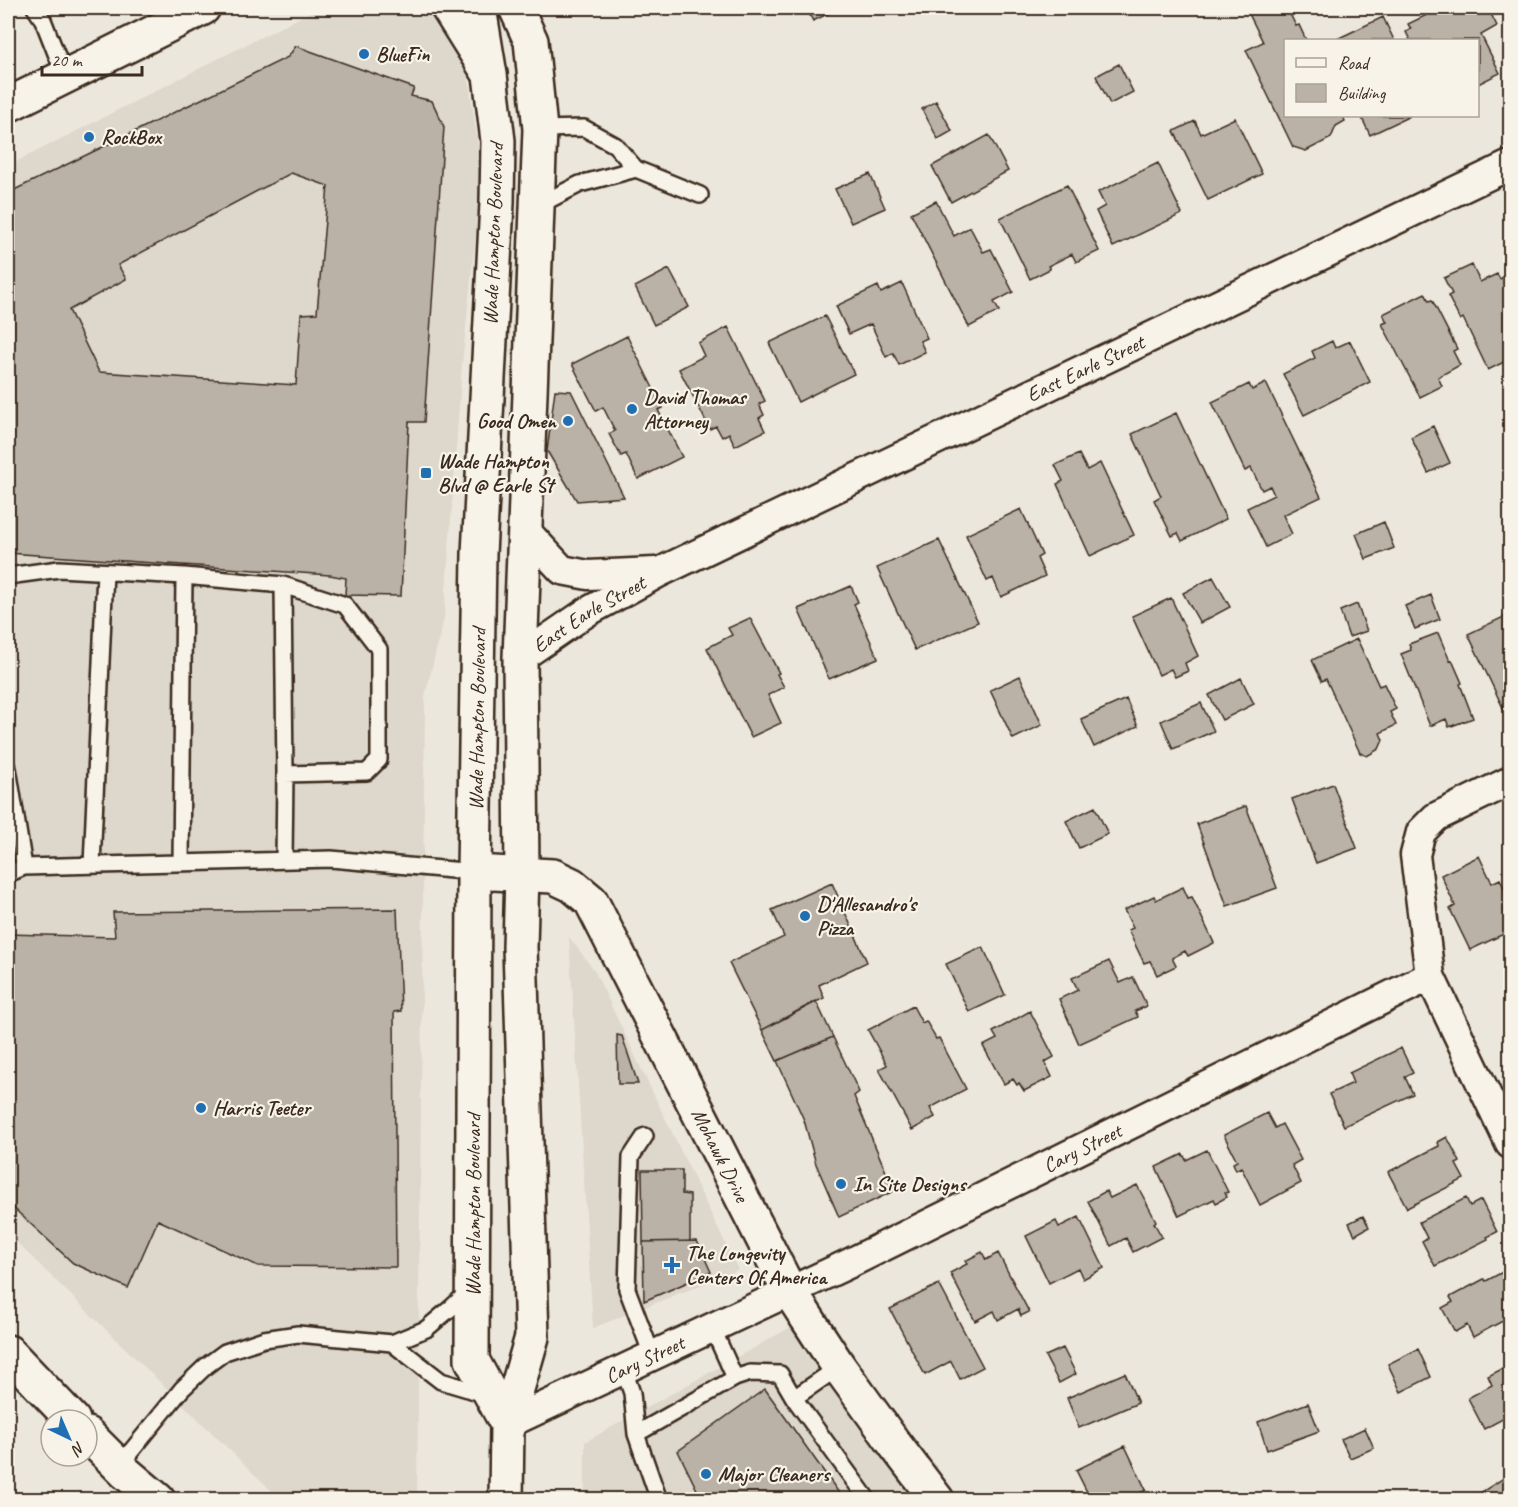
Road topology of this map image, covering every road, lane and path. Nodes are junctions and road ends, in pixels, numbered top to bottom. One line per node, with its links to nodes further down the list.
1 (35, 8): 7 (lane)
2 (204, 8): 7 (main road)
3 (448, 8): 6 (main road)
4 (479, 8): 6 (main road, Wade Hampton Boulevard)
5 (516, 8): 9 (main road, Wade Hampton Boulevard)
6 (490, 75): 28 (main road, Wade Hampton Boulevard)
7 (65, 76): 8 (main road)
8 (8, 105)
9 (540, 129): 11 (lane); 13 (main road, Wade Hampton Boulevard)
10 (1510, 165): 16 (street, East Earle Street)
11 (636, 169): 12 (lane); 13 (lane)
12 (700, 195)
13 (537, 206): 14 (main road, Wade Hampton Boulevard)
14 (525, 530): 16 (street, East Earle Street); 20 (main road, Wade Hampton Boulevard)
15 (105, 572): 17 (lane); 18 (lane); 26 (lane)
16 (660, 572): 20 (street, East Earle Street)
17 (8, 576)
18 (184, 576): 19 (lane); 25 (lane)
19 (283, 585): 22 (lane); 22 (lane)
20 (520, 658): 30 (main road, Wade Hampton Boulevard)
21 (8, 768): 27 (lane)
22 (285, 774): 24 (lane)
23 (1510, 781): 31 (street)
24 (284, 860): 25 (lane); 28 (lane)
25 (181, 863): 26 (lane)
26 (92, 866): 27 (lane)
27 (24, 867): 29 (lane)
28 (474, 872): 30 (main road, Mohawk Drive); 34 (main road, Wade Hampton Boulevard)
29 (8, 874)
30 (522, 874): 35 (main road, Mohawk Drive); 45 (main road, Wade Hampton Boulevard)
31 (1430, 976): 33 (street); 35 (street, Cary Street)
32 (645, 1136): 39 (lane)
33 (1510, 1144)
34 (472, 1288): 37 (lane); 45 (main road, Wade Hampton Boulevard)
35 (790, 1292): 36 (street, Cary Street); 40 (main road, Mohawk Drive)
36 (712, 1327): 39 (street, Cary Street); 42 (lane)
37 (392, 1343): 45 (lane); 48 (lane)
38 (8, 1352): 44 (main road)
39 (652, 1356): 41 (street, Cary Street)
40 (839, 1366): 43 (lane); 53 (main road, Mohawk Drive)
41 (624, 1370): 45 (street, Cary Street); 46 (lane)
42 (735, 1378): 43 (lane); 46 (lane)
43 (794, 1398): 52 (lane)
44 (62, 1408)
45 (499, 1410): 50 (main road, Wade Hampton Boulevard)
46 (636, 1434): 51 (lane)
47 (99, 1446): 48 (main road)
48 (119, 1466): 49 (main road)
49 (158, 1500)
50 (506, 1500)
51 (659, 1500)
52 (868, 1500)
53 (937, 1500)

